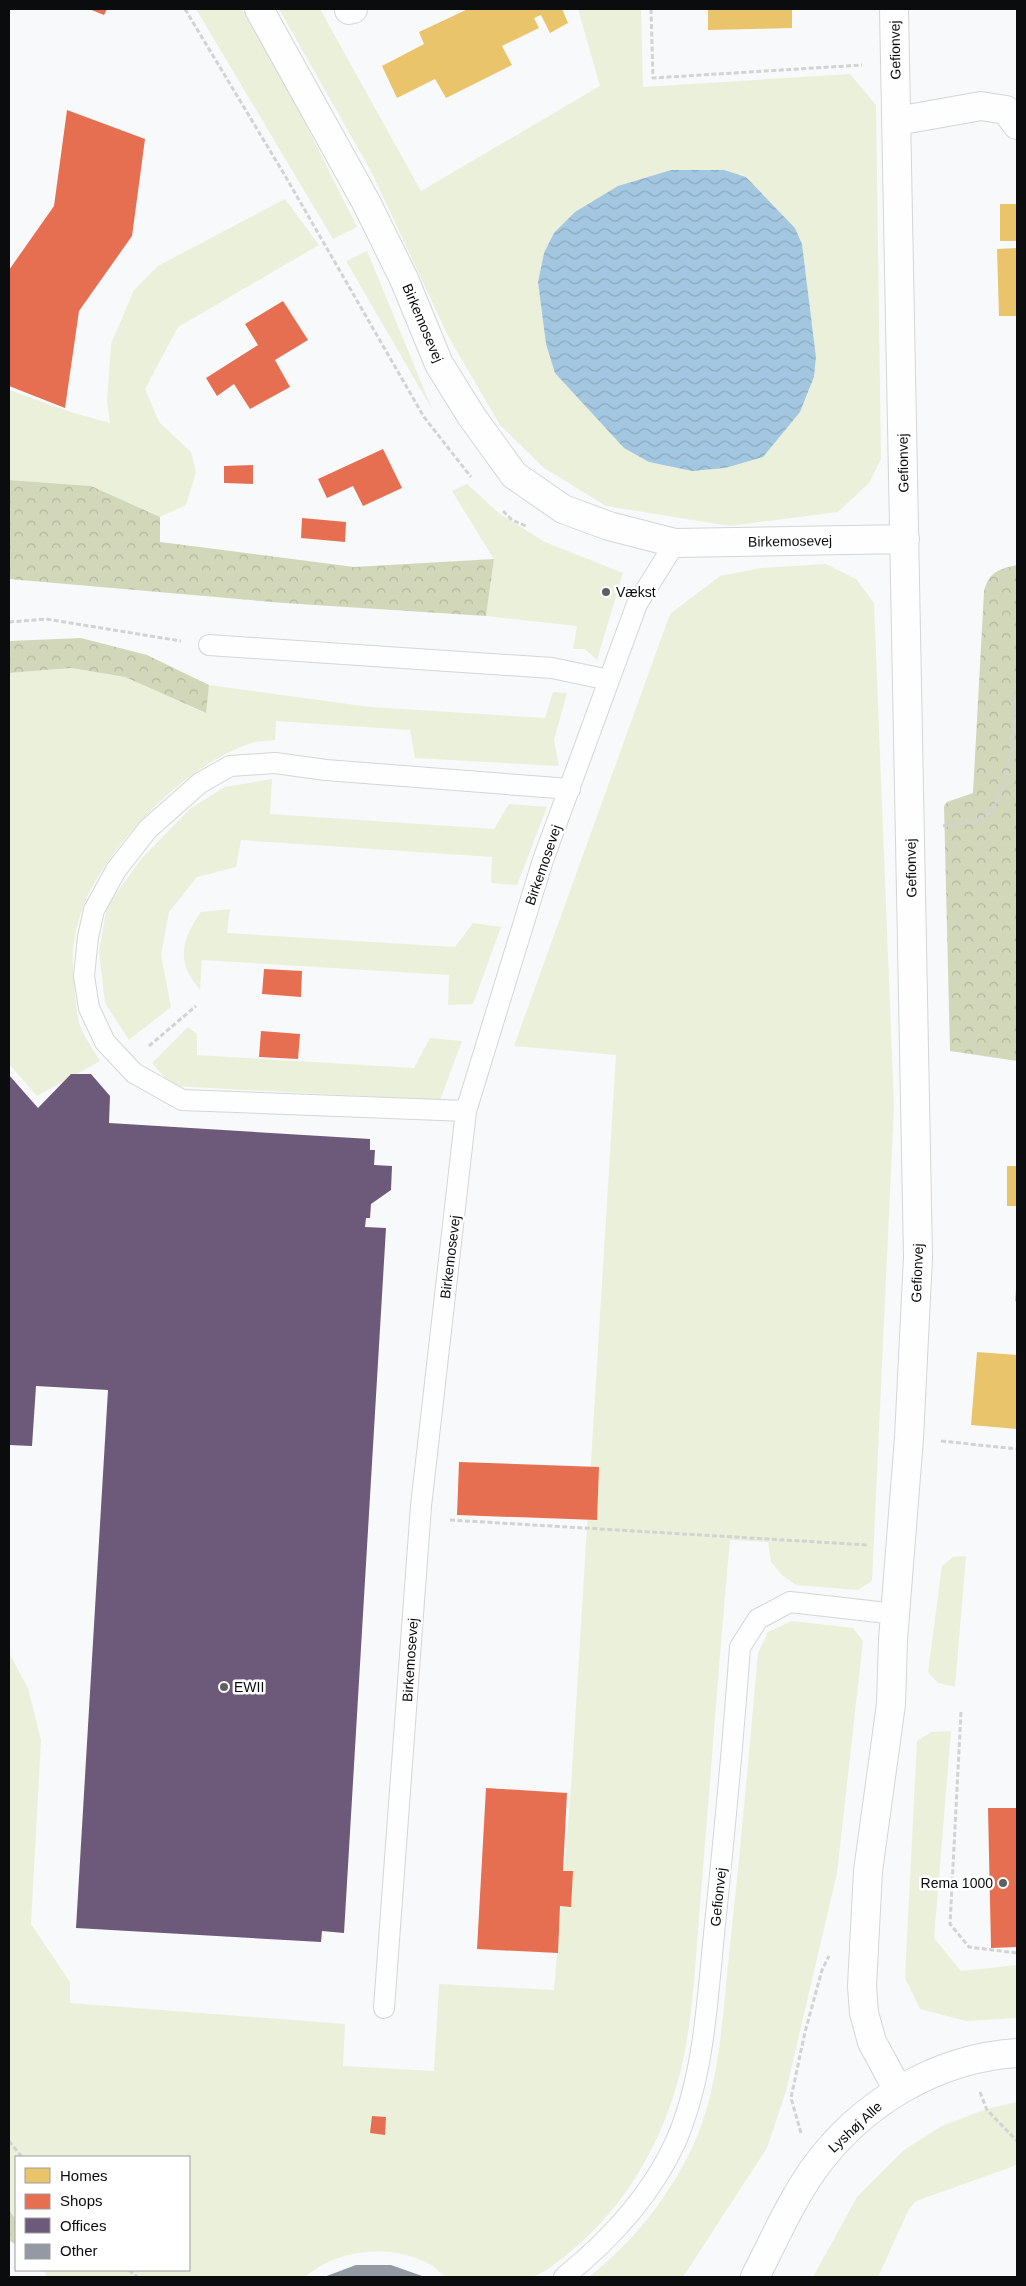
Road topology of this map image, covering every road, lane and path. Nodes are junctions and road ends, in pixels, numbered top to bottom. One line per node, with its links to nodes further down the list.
1 (259, 9): 8 (street, Birkemosevej)
2 (651, 9): 4 (path)
3 (894, 9): 4 (street, Gefionvej)
4 (895, 62): 6 (street, Gefionvej)
5 (1014, 114): 6 (street)
6 (897, 121): 7 (street, Gefionvej)
7 (905, 539): 8 (street, Birkemosevej); 14 (street, Gefionvej)
8 (675, 543): 11 (lane, Birkemosevej)
9 (9, 622): 10 (path)
10 (208, 645): 11 (lane)
11 (610, 680): 13 (lane, Birkemosevej)
12 (1017, 688): 14 (path)
13 (570, 789): 16 (lane); 17 (lane, Birkemosevej)
14 (911, 832): 18 (street, Gefionvej)
15 (196, 1006): 16 (path)
16 (126, 1066): 17 (lane)
17 (466, 1111): 20 (lane, Birkemosevej)
18 (909, 1438): 19 (path); 21 (street, Gefionvej)
19 (1017, 1449)
20 (420, 1518): 21 (path); 26 (lane, Birkemosevej)
21 (901, 1547): 22 (street, Gefionvej)
22 (896, 1614): 29 (street, Gefionvej); 34 (lane, Gefionvej)
23 (961, 1712): 25 (path)
24 (831, 1952): 33 (path)
25 (1017, 1953)
26 (384, 2008)
27 (1017, 2053): 28 (street, Lyshøj Alle)
28 (968, 2062): 29 (street, Lyshøj Alle); 31 (path)
29 (898, 2090): 33 (street, Lyshøj Alle)
30 (9, 2141): 32 (path)
31 (1017, 2141)
32 (21, 2156)
33 (813, 2171): 35 (street, Lyshøj Alle)
34 (564, 2277)
35 (755, 2277)

